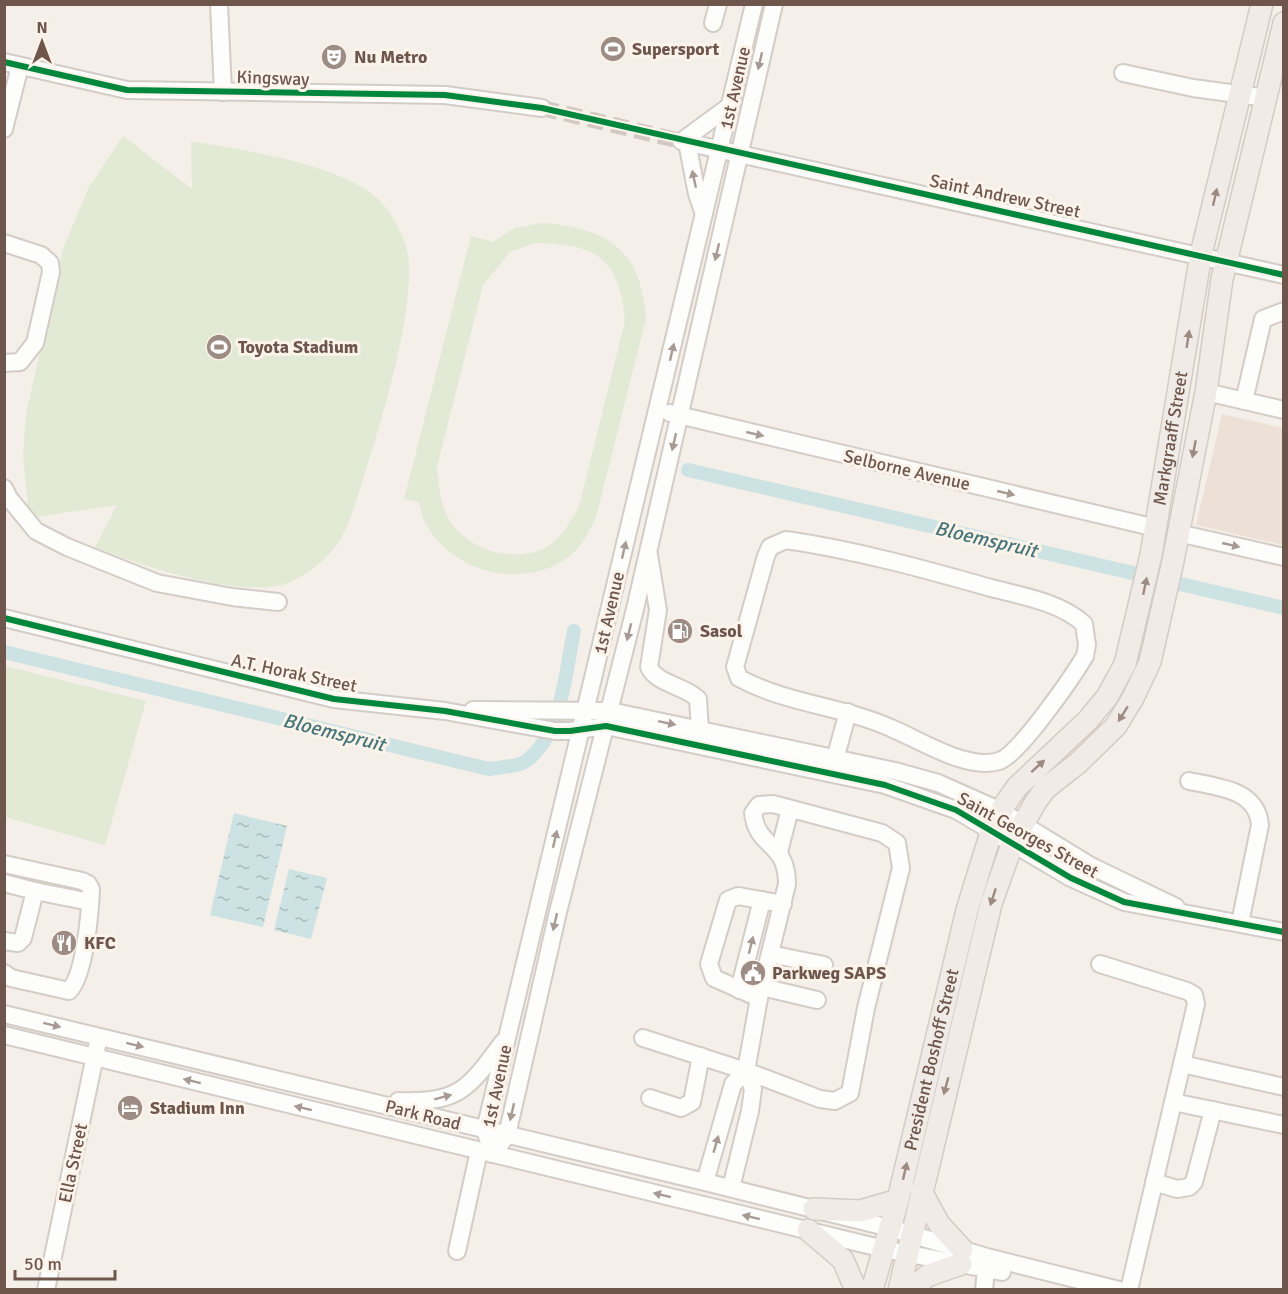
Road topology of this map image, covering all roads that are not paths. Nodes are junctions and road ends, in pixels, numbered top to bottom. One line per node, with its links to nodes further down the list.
1 (219, 4): 10 (street)
2 (718, 4): 6 (street)
3 (754, 4): 13 (street, 1st Avenue)
4 (774, 4): 18 (street, 1st Avenue, one-way to 18)
5 (1262, 4): 11 (main road, Markgraaff Street)
6 (713, 23)
7 (1284, 23): 12 (main road, Markgraaff Street)
8 (12, 64): 10 (street, Kingsway); 15 (street)
9 (1123, 73): 11 (street)
10 (224, 92): 14 (street, Kingsway)
11 (1239, 95): 12 (street); 21 (main road, Markgraaff Street, one-way to 11)
12 (1266, 98): 22 (main road, Markgraaff Street)
13 (731, 105): 16 (street); 17 (street, 1st Avenue)
14 (543, 108)
15 (4, 129)
16 (683, 141): 17 (street); 19 (street, one-way to 16)
17 (720, 150): 18 (street, Saint Andrew Street); 19 (street, 1st Avenue)
18 (739, 153): 21 (street, Saint Andrew Street); 31 (street, 1st Avenue, one-way to 31)
19 (704, 215): 29 (street, 1st Avenue, one-way to 19)
20 (4, 243): 25 (street)
21 (1201, 254): 22 (street, Saint Andrew Street); 27 (main road, Markgraaff Street, one-way to 21)
22 (1226, 261): 23 (street, Saint Andrew Street); 26 (main road, Markgraaff Street)
23 (1284, 274)
24 (1284, 311): 28 (street)
25 (4, 363)
26 (1206, 392): 27 (main road); 28 (street); 34 (main road, Markgraaff Street, one-way to 34)
27 (1179, 396): 33 (main road, Markgraaff Street)
28 (1244, 400): 30 (street)
29 (658, 409): 31 (street, Selborne Avenue); 39 (street, 1st Avenue, one-way to 29)
30 (1284, 410)
31 (680, 417): 33 (street, Selborne Avenue, one-way to 33); 35 (street, 1st Avenue, one-way to 35)
32 (4, 488): 37 (street)
33 (1156, 528): 48 (main road, Markgraaff Street, one-way to 33)
34 (1178, 533): 36 (street, one-way to 36); 49 (main road, Markgraaff Street, one-way to 49)
35 (648, 551): 42 (street, 1st Avenue, one-way to 42); 44 (street)
36 (1284, 557)
37 (278, 602)
38 (4, 618): 41 (street, A.T. Horak Street)
39 (586, 709): 41 (street, A.T. Horak Street); 42 (street, Saint Georges Street); 43 (street, 1st Avenue)
40 (848, 712): 40 (street); 45 (street)
41 (518, 717): 43 (street, A.T. Horak Street)
42 (608, 719): 43 (street, Saint Georges Street); 44 (street, Saint Georges Street, one-way to 44); 48 (street, Saint Georges Street); 85 (street, 1st Avenue, one-way to 85)
43 (581, 729): 71 (street, 1st Avenue, one-way to 43)
44 (700, 730): 45 (street, Saint Georges Street)
45 (835, 759): 48 (street, Saint Georges Street)
46 (1189, 781): 59 (street)
47 (790, 809): 51 (street); 51 (street); 77 (street)
48 (996, 820): 49 (street, Saint Georges Street); 50 (street, Saint Georges Street); 91 (main road, President Boshoff Street, one-way to 48)
49 (1024, 823): 50 (main road, Markgraaff Street); 58 (street, Saint Georges Street)
50 (1013, 842): 58 (street, Saint Georges Street); 90 (main road, President Boshoff Street, one-way to 90)
51 (779, 852): 57 (street)
52 (4, 864): 56 (street)
53 (4, 883): 54 (street)
54 (35, 891): 56 (street); 61 (street)
55 (762, 900): 57 (street); 66 (street, one-way to 55); 66 (street)
56 (90, 902): 65 (street)
57 (783, 904): 62 (street)
58 (1185, 912): 59 (street, Saint Georges Street)
59 (1240, 923): 60 (street, Saint Georges Street)
60 (1284, 933)
61 (4, 941)
62 (770, 954): 64 (street); 67 (street)
63 (1100, 964): 76 (street)
64 (824, 965)
65 (4, 973)
66 (739, 990): 67 (street)
67 (760, 992): 68 (street); 77 (street)
68 (817, 1000)
69 (4, 1014): 72 (street, Park Road, one-way to 72)
70 (4, 1035): 75 (street, Park Road)
71 (508, 1035): 80 (street, one-way to 71); 84 (street, 1st Avenue)
72 (99, 1037): 75 (street, Ella Street); 80 (street, Park Road, one-way to 80)
73 (643, 1038): 74 (street)
74 (701, 1056): 77 (street); 79 (street)
75 (95, 1057): 86 (street, Park Road, one-way to 75); 100 (street, Ella Street)
76 (1182, 1064): 78 (street); 81 (street)
77 (746, 1071): 87 (street, one-way to 77); 89 (street)
78 (1284, 1087)
79 (650, 1098)
80 (364, 1101): 84 (street, Park Road)
81 (1173, 1102): 82 (street); 88 (street)
82 (1213, 1110): 83 (street); 88 (street)
83 (1284, 1125)
84 (485, 1130): 85 (street, Park Road); 86 (street, 1st Avenue)
85 (507, 1135): 86 (street, 1st Avenue); 87 (street, Park Road)
86 (486, 1153): 94 (street, Park Road, one-way to 86); 97 (street)
87 (705, 1182): 89 (street, Park Road)
88 (1154, 1182): 108 (street)
89 (730, 1188): 92 (street, Park Road)
90 (921, 1191): 95 (main road, President Boshoff Street); 98 (main road)
91 (898, 1200): 92 (main road); 93 (main road, President Boshoff Street)
92 (814, 1209): 93 (street, Park Road)
93 (890, 1228): 95 (street, Park Road); 96 (main road, President Boshoff Street)
94 (808, 1230): 96 (street, Park Road); 101 (main road)
95 (910, 1243): 96 (street, Park Road); 98 (street); 103 (main road, President Boshoff Street)
96 (884, 1249): 102 (main road, President Boshoff Street)
97 (457, 1251)
98 (962, 1256): 99 (street); 104 (main road)
99 (987, 1263): 105 (street); 106 (street); 107 (street)
100 (46, 1290)
101 (856, 1290)
102 (872, 1290)
103 (899, 1290)
104 (910, 1290)
105 (984, 1290)
106 (1074, 1290)
107 (1119, 1290)
108 (1129, 1290)

